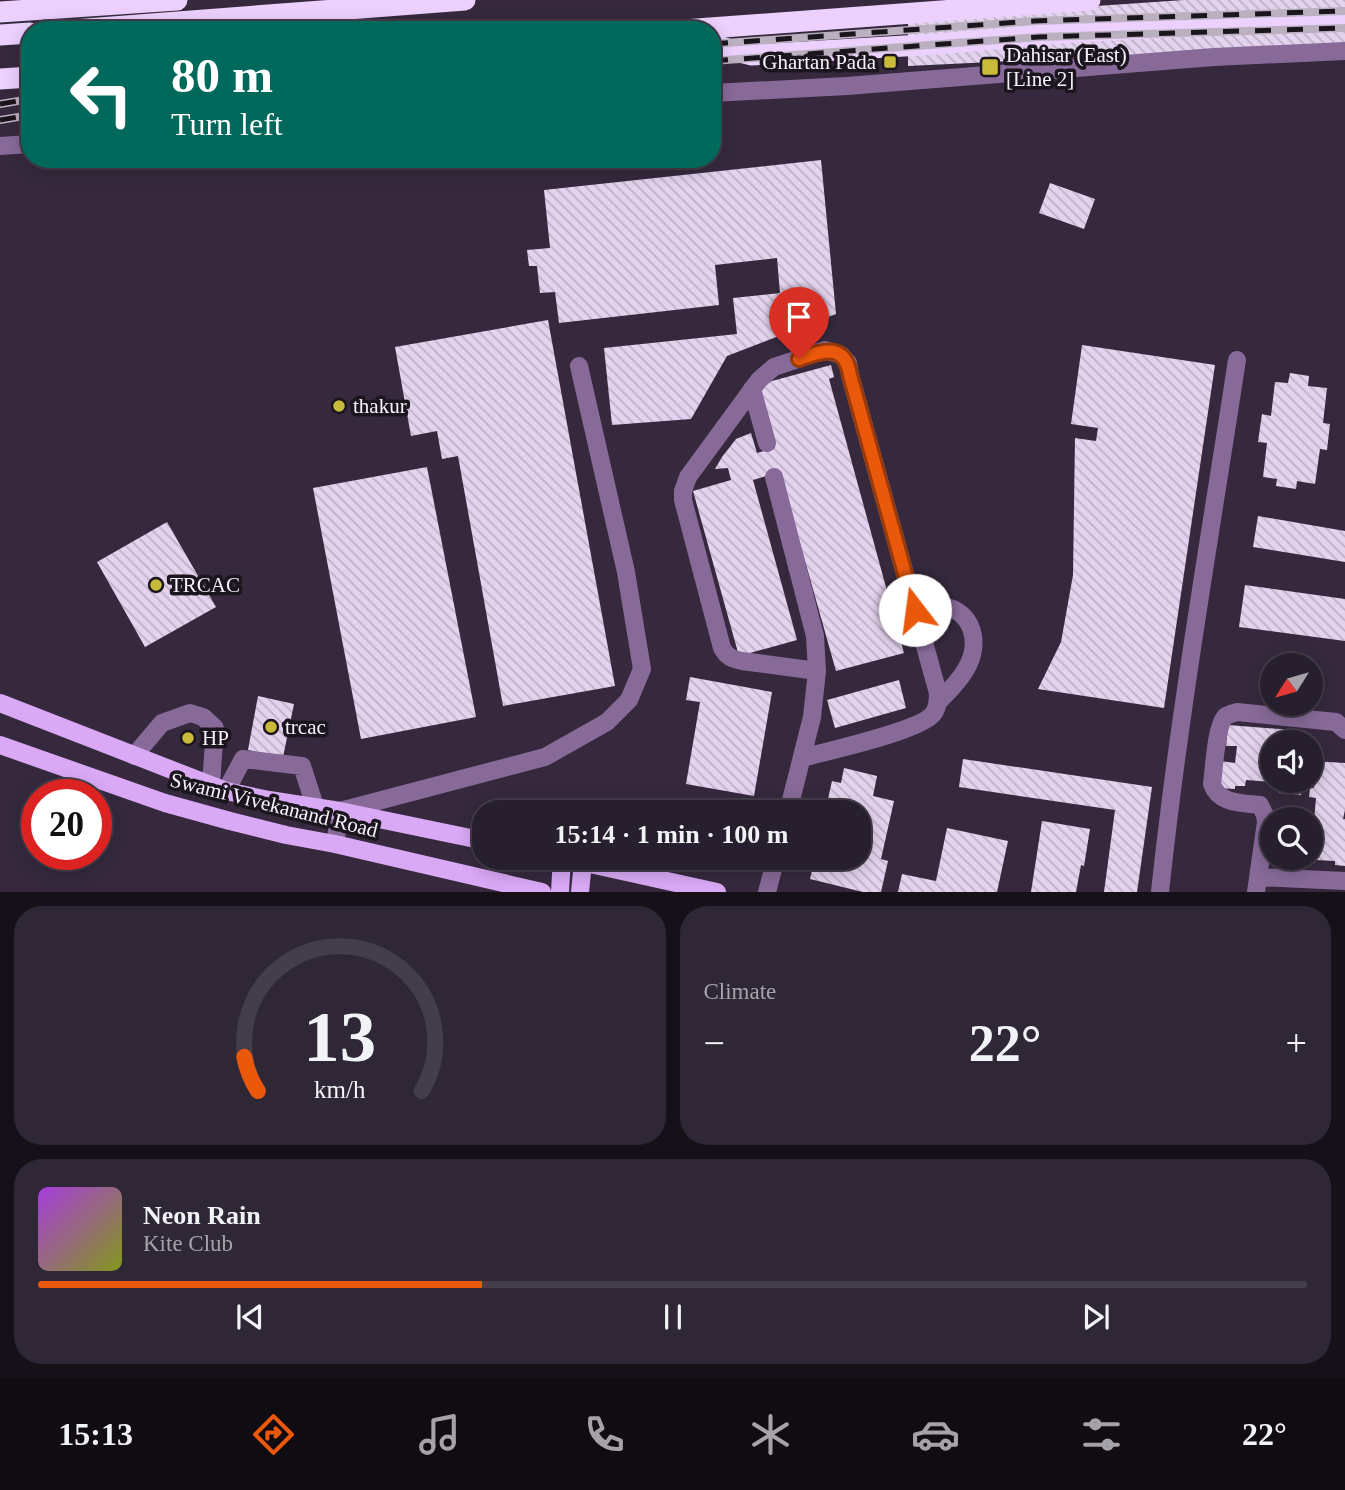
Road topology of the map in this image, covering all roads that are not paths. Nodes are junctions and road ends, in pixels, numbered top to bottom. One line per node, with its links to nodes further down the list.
1 (177, 0): 4 (highway)
2 (466, 0): 6 (highway)
3 (1090, 0): 7 (highway)
4 (0, 12)
5 (1345, 18): 10 (highway)
6 (191, 21)
7 (721, 27)
8 (21, 34): 9 (highway)
9 (0, 35)
10 (721, 47)
11 (1345, 51): 14 (street)
12 (21, 78): 13 (highway)
13 (0, 79)
14 (721, 93)
15 (21, 144): 16 (street)
16 (0, 145)
17 (1237, 360): 47 (street)
18 (579, 366): 33 (street)
19 (752, 389): 20 (street); 22 (street); 23 (street)
20 (768, 443)
21 (774, 477): 23 (street)
22 (915, 610): 24 (street); 24 (street)
23 (817, 671): 29 (street)
24 (938, 702): 29 (street)
25 (0, 703): 28 (main road, Swami Vivekanand Road)
26 (1345, 730): 41 (street)
27 (0, 745): 35 (main road, Swami Vivekanand Road)
28 (134, 756): 30 (main road, Swami Vivekanand Road); 30 (street)
29 (802, 758): 31 (street)
30 (218, 788): 32 (main road, Swami Vivekanand Road); 32 (street)
31 (791, 800)
32 (315, 806): 33 (main road, Swami Vivekanand Road)
33 (340, 811): 34 (main road, Swami Vivekanand Road); 35 (street)
34 (472, 838)
35 (335, 844): 42 (main road, Swami Vivekanand Road)
36 (561, 870): 43 (main road)
37 (582, 870): 44 (main road)
38 (620, 870): 45 (main road)
39 (773, 870): 46 (street)
40 (1345, 881): 41 (street)
41 (1257, 884)
42 (542, 891)
43 (560, 891)
44 (580, 891)
45 (717, 891)
46 (767, 891)
47 (1160, 891)

